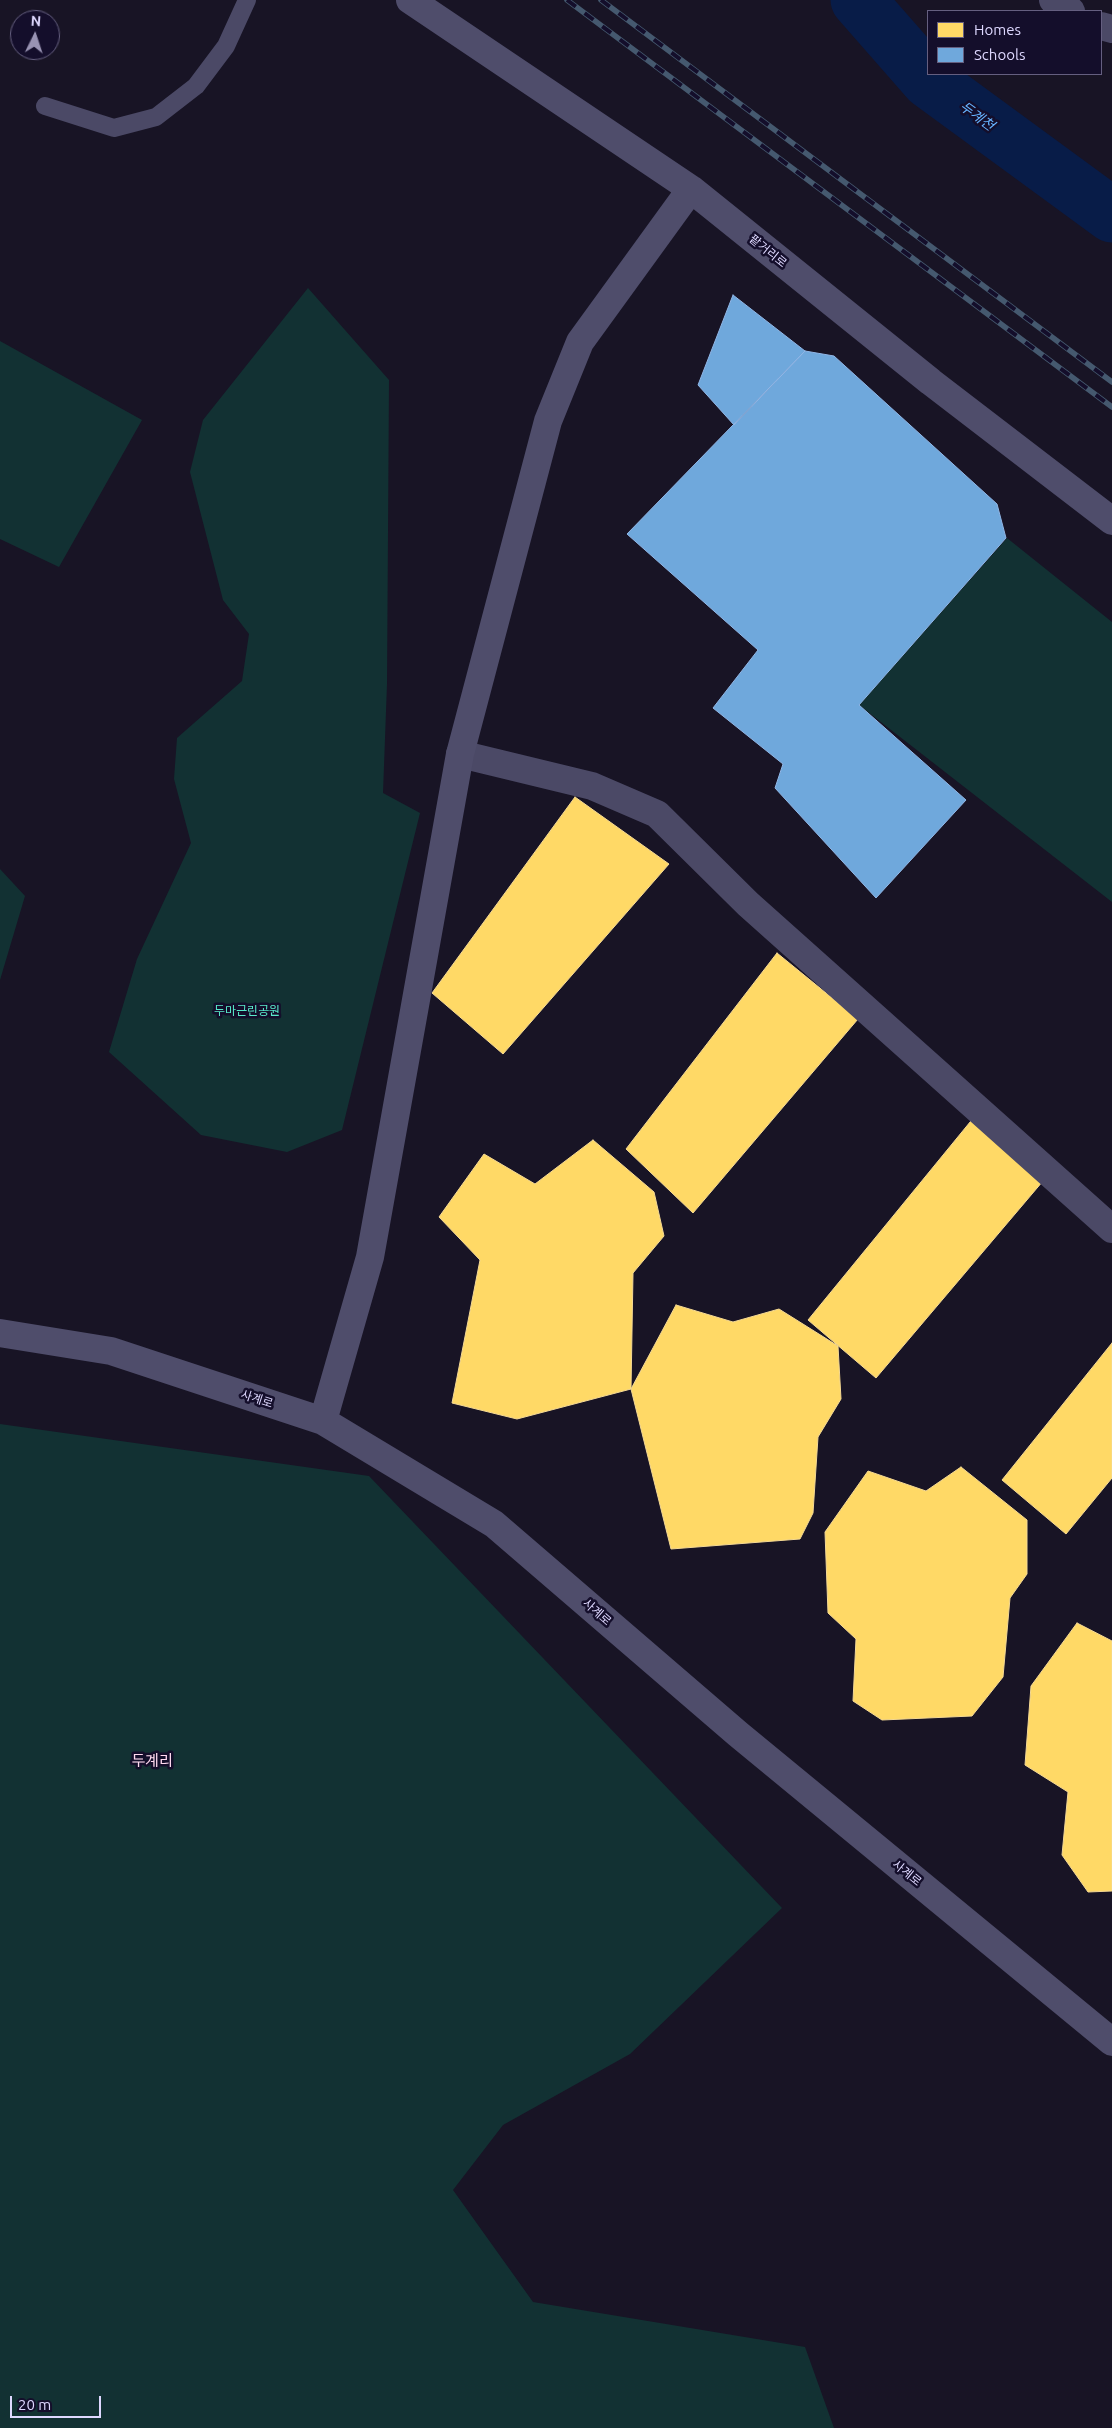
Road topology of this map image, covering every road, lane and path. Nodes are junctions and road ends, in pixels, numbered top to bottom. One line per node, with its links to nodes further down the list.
1 (247, 0): 5 (lane)
2 (410, 0): 6 (street, 팥거리로)
3 (1053, 0): 4 (street)
4 (1069, 10)
5 (45, 106)
6 (691, 189): 7 (street, 팥거리로); 8 (street)
7 (1112, 522)
8 (460, 754): 9 (street); 11 (street)
9 (1112, 1230)
10 (0, 1333): 11 (street, 사계로)
11 (323, 1421): 12 (street, 사계로)
12 (1112, 2042)

